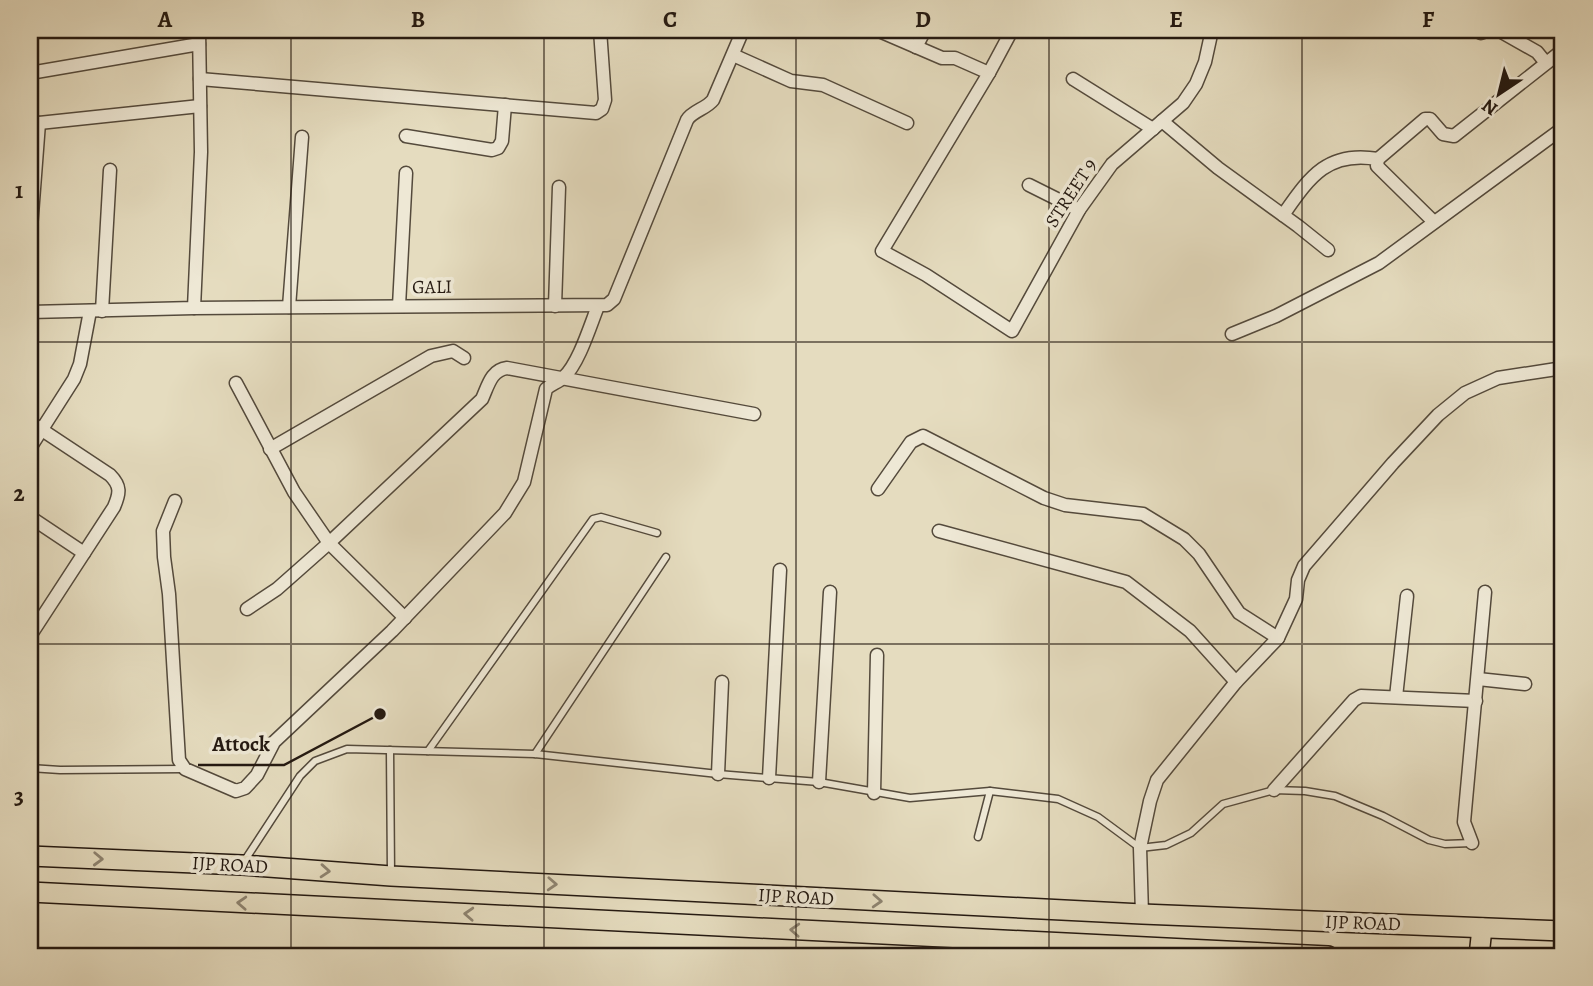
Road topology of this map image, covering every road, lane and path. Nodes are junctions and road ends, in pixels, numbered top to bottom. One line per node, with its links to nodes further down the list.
1 (199, 30): 11 (street)
2 (600, 30): 20 (street)
3 (743, 30): 14 (street)
4 (877, 30): 12 (street)
5 (925, 30): 12 (street)
6 (1012, 30): 17 (street)
7 (1211, 30): 24 (street, STREET 9)
8 (1475, 30): 9 (street)
9 (1490, 30)
10 (1498, 30): 15 (street)
11 (199, 44): 16 (street); 18 (street)
12 (916, 47): 17 (street)
13 (1563, 50): 15 (street)
14 (733, 55): 22 (street); 40 (street)
15 (1546, 63): 28 (street)
16 (30, 73)
17 (989, 73): 33 (street, STREET 9)
18 (200, 79): 20 (street); 21 (street)
19 (1073, 79): 24 (street)
20 (505, 105): 26 (street)
21 (200, 106): 23 (street); 42 (street)
22 (907, 123)
23 (34, 124): 36 (street)
24 (1157, 125): 33 (street, STREET 9); 34 (street)
25 (1563, 128): 35 (street)
26 (406, 136)
27 (302, 138): 41 (street)
28 (1378, 159): 34 (street); 35 (street)
29 (110, 170): 43 (street)
30 (406, 173): 38 (street)
31 (1029, 185): 33 (street)
32 (559, 187): 39 (street)
33 (1079, 210)
34 (1283, 215): 37 (street)
35 (1434, 222): 45 (street)
36 (30, 241)
37 (1328, 250)
38 (399, 306): 39 (street, GALI); 41 (street, GALI)
39 (555, 306): 40 (street, GALI)
40 (598, 306): 48 (street)
41 (289, 307): 42 (street, GALI)
42 (194, 308): 43 (street, GALI)
43 (96, 311): 44 (street, GALI); 52 (street)
44 (30, 312)
45 (1232, 334)
46 (464, 358): 54 (street)
47 (1563, 368): 70 (street)
48 (562, 379): 50 (street); 60 (street); 68 (street)
49 (236, 383): 54 (street)
50 (754, 414)
51 (30, 422): 52 (street)
52 (41, 429): 53 (street); 61 (street)
53 (30, 448)
54 (270, 449): 60 (street)
55 (878, 489): 70 (street)
56 (175, 501): 82 (street)
57 (30, 517): 61 (street)
58 (939, 531): 74 (street)
59 (657, 533): 79 (lane)
60 (329, 543): 67 (street); 68 (street)
61 (84, 553): 69 (street)
62 (666, 557): 80 (lane)
63 (780, 570): 84 (street)
64 (830, 592): 85 (street)
65 (1485, 592): 72 (street)
66 (1407, 597): 76 (street)
67 (247, 608)
68 (405, 618): 82 (street)
69 (30, 636)
70 (1278, 638): 74 (street)
71 (877, 655): 88 (street)
72 (1478, 679): 75 (street); 77 (street)
73 (722, 682): 83 (street)
74 (1236, 682): 91 (street)
75 (1525, 684)
76 (1396, 698): 77 (street); 86 (street)
77 (1476, 701): 90 (street)
78 (390, 750): 79 (lane); 93 (lane); 94 (lane)
79 (428, 751): 80 (lane)
80 (535, 754): 83 (lane)
81 (30, 768): 82 (lane)
82 (185, 769)
83 (718, 774): 84 (lane)
84 (769, 778): 85 (lane)
85 (820, 782): 88 (lane)
86 (1274, 790): 90 (lane); 91 (lane)
87 (989, 791): 88 (lane); 89 (lane); 91 (lane)
88 (874, 793)
89 (978, 837)
90 (1472, 843)
91 (1140, 848): 96 (street)
92 (30, 856): 93 (highway, IJP ROAD, one-way to 93)
93 (242, 864): 94 (highway, IJP ROAD, one-way to 94)
94 (391, 876): 96 (highway, IJP ROAD, one-way to 96)
95 (30, 892): 99 (highway, IJP ROAD, one-way to 95)
96 (1142, 914): 97 (highway, IJP ROAD)
97 (1482, 928): 98 (highway, IJP ROAD); 100 (highway)
98 (1563, 931)
99 (1328, 956)
100 (1479, 956)

